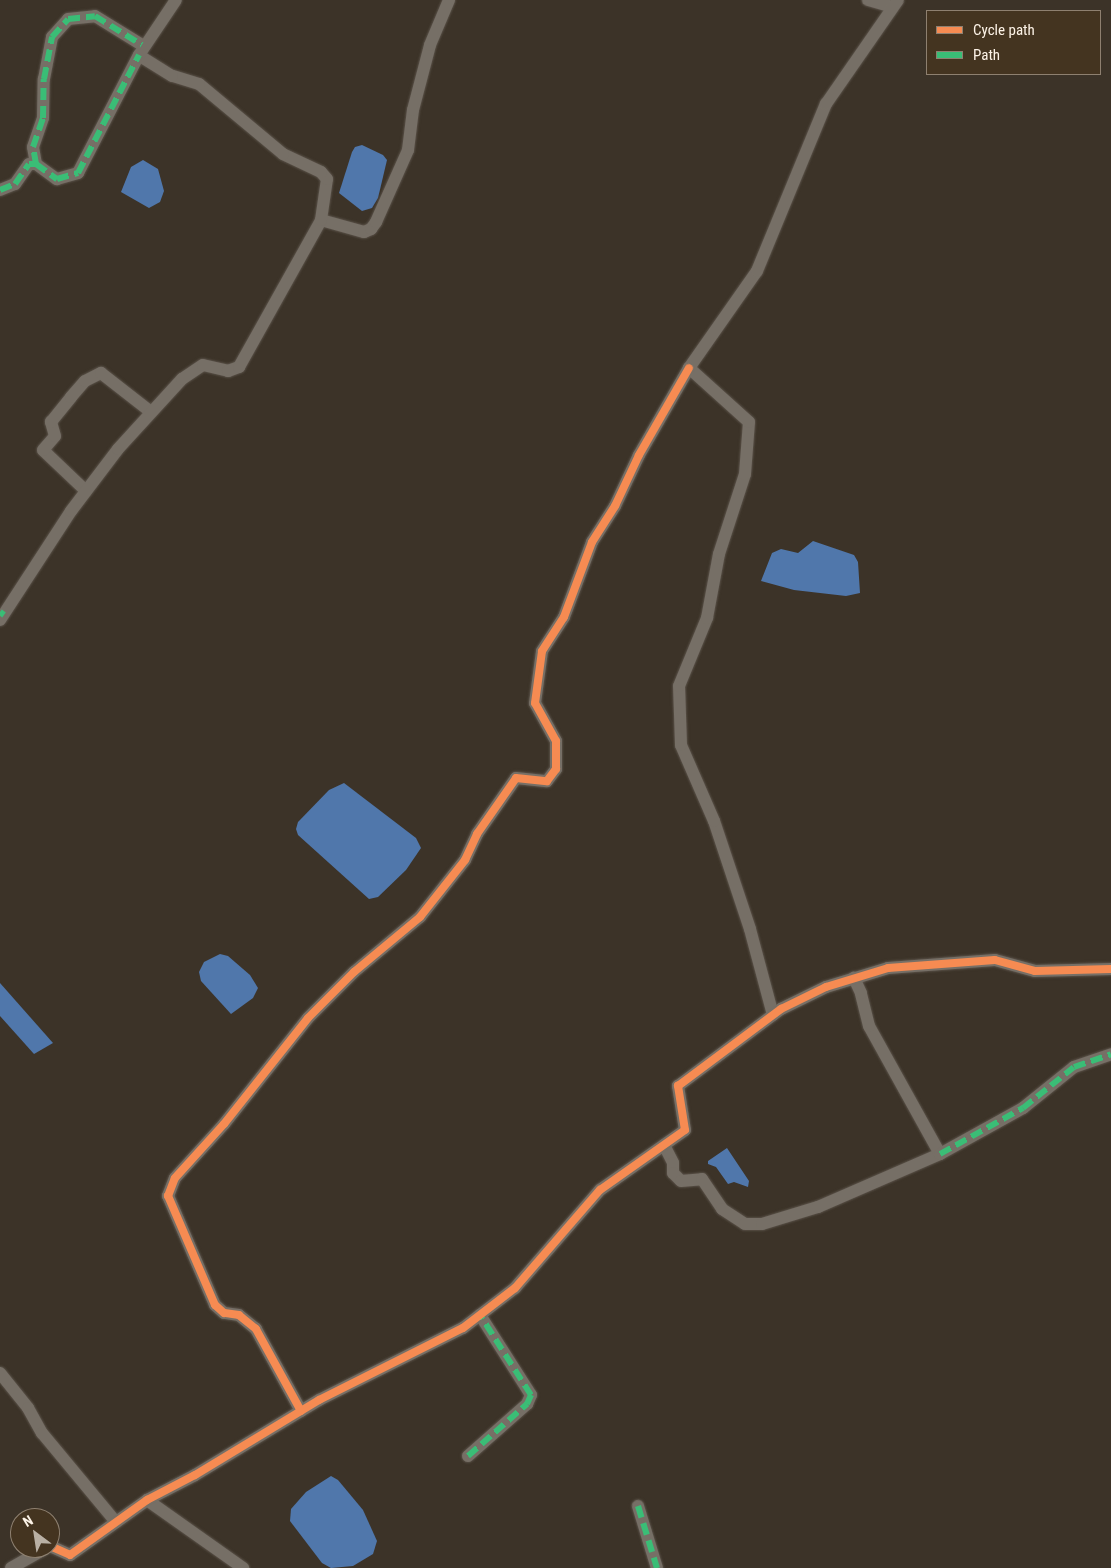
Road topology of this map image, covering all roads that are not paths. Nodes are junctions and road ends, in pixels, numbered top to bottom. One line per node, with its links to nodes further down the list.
1 (176, 0): 5 (street)
2 (449, 0): 8 (street)
3 (868, 0): 4 (street)
4 (895, 3): 9 (street)
5 (140, 50): 6 (street); 6 (street); 8 (street)
6 (36, 164): 7 (street)
7 (0, 190)
8 (322, 220): 10 (street)
9 (689, 368): 15 (street); 21 (street)
10 (151, 412): 11 (street); 11 (street)
11 (86, 491): 12 (street)
12 (1, 616)
13 (1111, 969): 14 (street)
14 (854, 978): 15 (street); 18 (street)
15 (773, 1015): 17 (street)
16 (1111, 1054): 18 (street)
17 (664, 1145): 18 (street); 19 (street)
18 (940, 1154)
19 (480, 1316): 21 (street); 22 (street)
20 (0, 1373): 25 (street)
21 (301, 1411): 23 (street)
22 (468, 1456)
23 (147, 1500): 25 (street); 29 (street)
24 (638, 1506): 30 (street)
25 (116, 1522): 26 (street)
26 (60, 1550)
27 (28, 1558): 28 (street)
28 (11, 1568)
29 (242, 1568)
30 (658, 1568)

